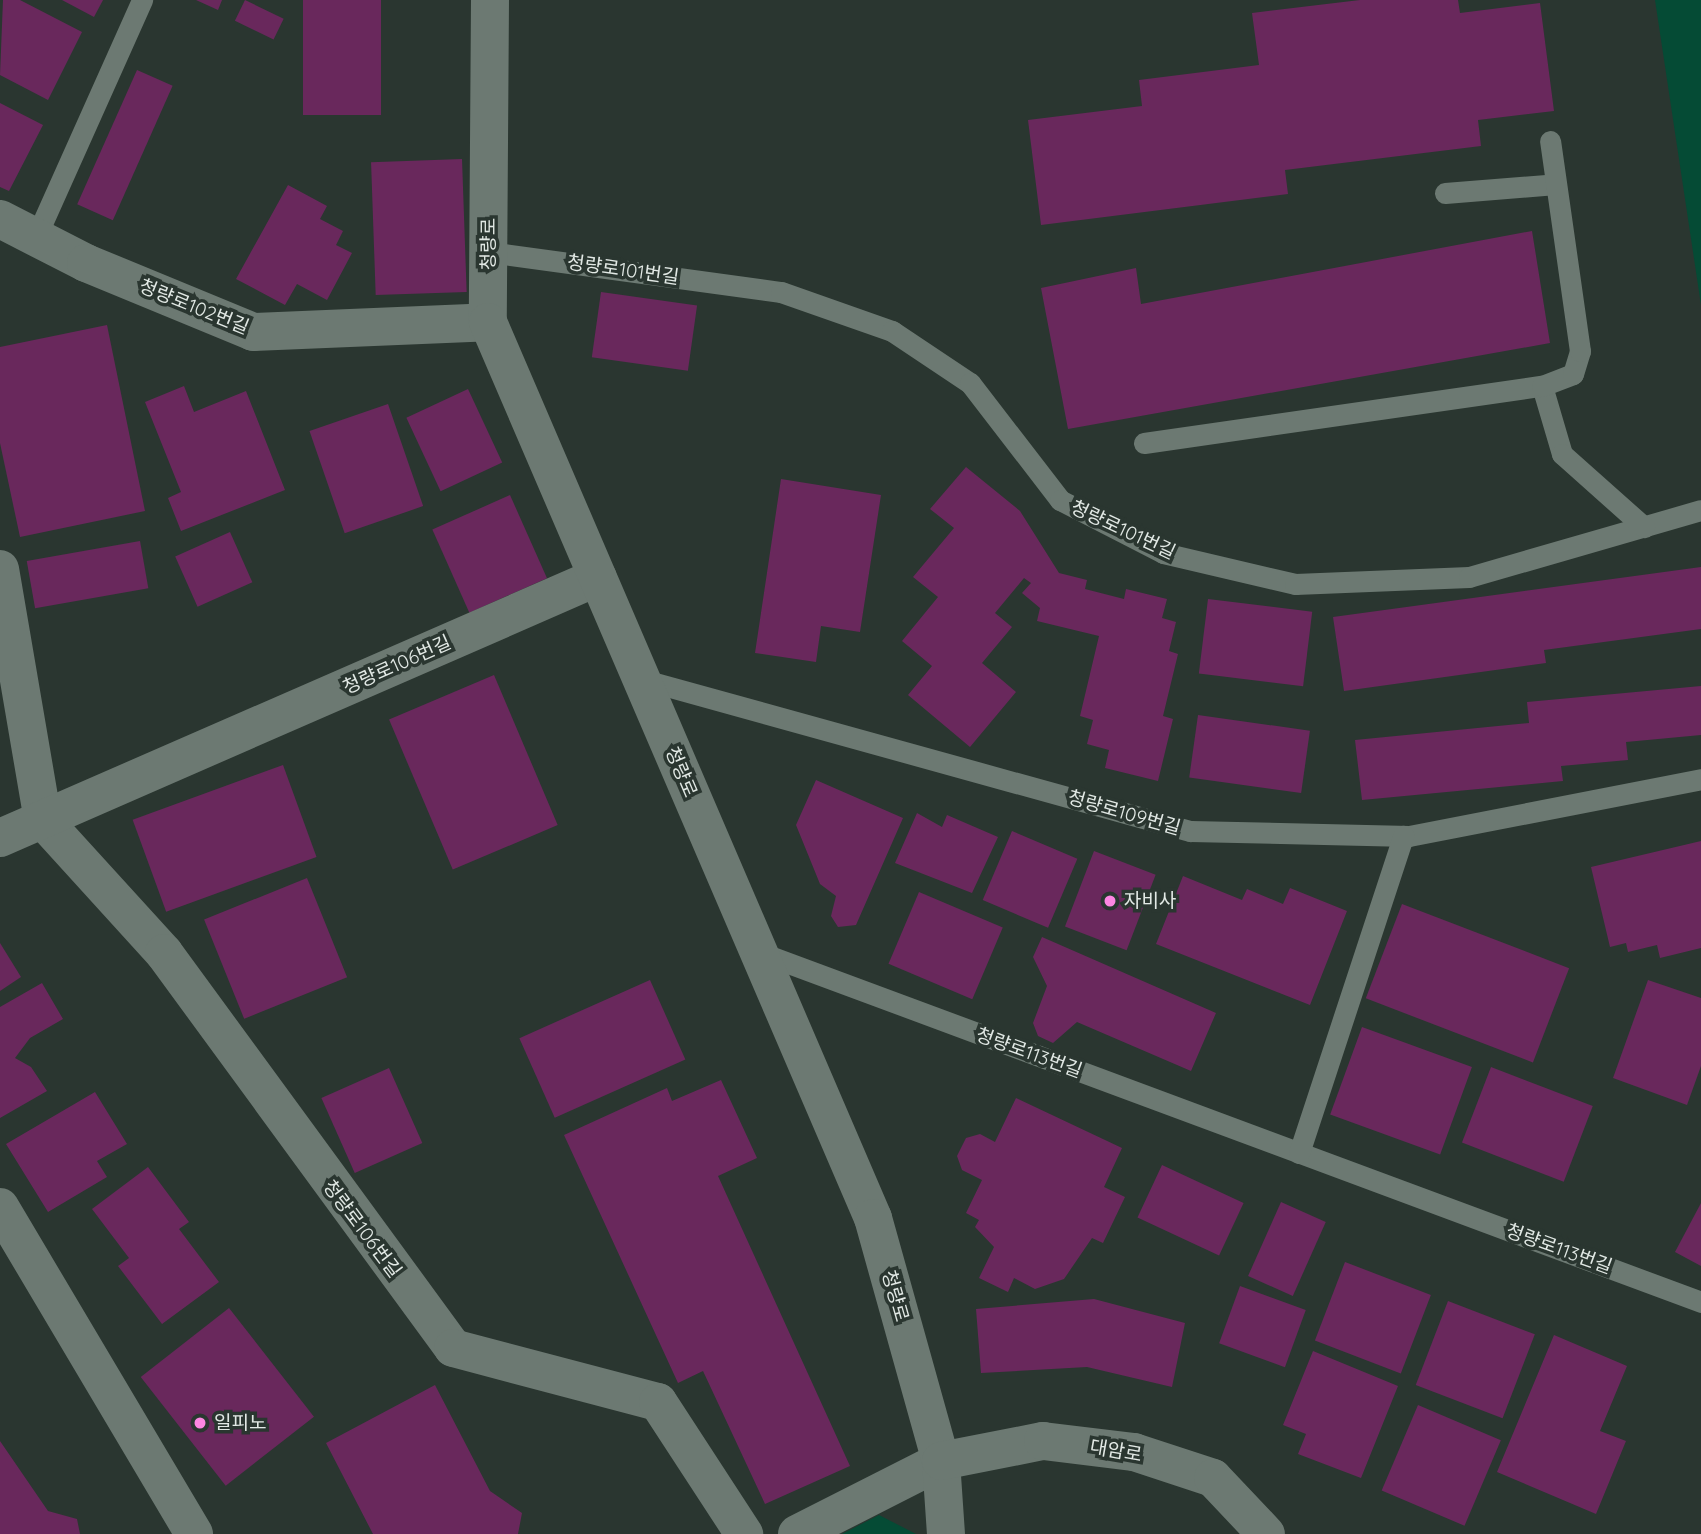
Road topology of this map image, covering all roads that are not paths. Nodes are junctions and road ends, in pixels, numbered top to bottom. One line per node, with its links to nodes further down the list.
1 (142, 0): 7 (lane)
2 (490, 0): 8 (street, 청량로)
3 (1550, 141): 4 (lane)
4 (1556, 184): 5 (lane); 10 (lane)
5 (1445, 193)
6 (0, 219): 7 (street, 청량로102번길)
7 (36, 237): 9 (street, 청량로102번길)
8 (489, 252): 9 (street, 청량로); 13 (lane, 청량로101번길)
9 (488, 323): 15 (street, 청량로)
10 (1542, 386): 11 (lane); 13 (lane)
11 (1144, 443)
12 (1701, 510): 13 (lane, 청량로101번길)
13 (1644, 527)
14 (0, 569): 18 (street)
15 (598, 578): 16 (street, 청량로); 18 (street, 청량로106번길)
16 (641, 679): 19 (lane, 청량로109번길); 21 (street, 청량로)
17 (1701, 779): 19 (lane, 청량로109번길)
18 (43, 820): 20 (street, 청량로106번길); 27 (street, 청량로106번길)
19 (1403, 836): 22 (lane)
20 (0, 838)
21 (759, 952): 22 (lane, 청량로113번길); 25 (street, 청량로)
22 (1299, 1153): 24 (lane, 청량로113번길)
23 (0, 1207): 26 (street)
24 (1701, 1302)
25 (941, 1461): 28 (street, 대암로); 29 (street, 청량로); 30 (street, 대암로)
26 (194, 1534)
27 (744, 1534)
28 (797, 1534)
29 (946, 1534)
30 (1266, 1534)

